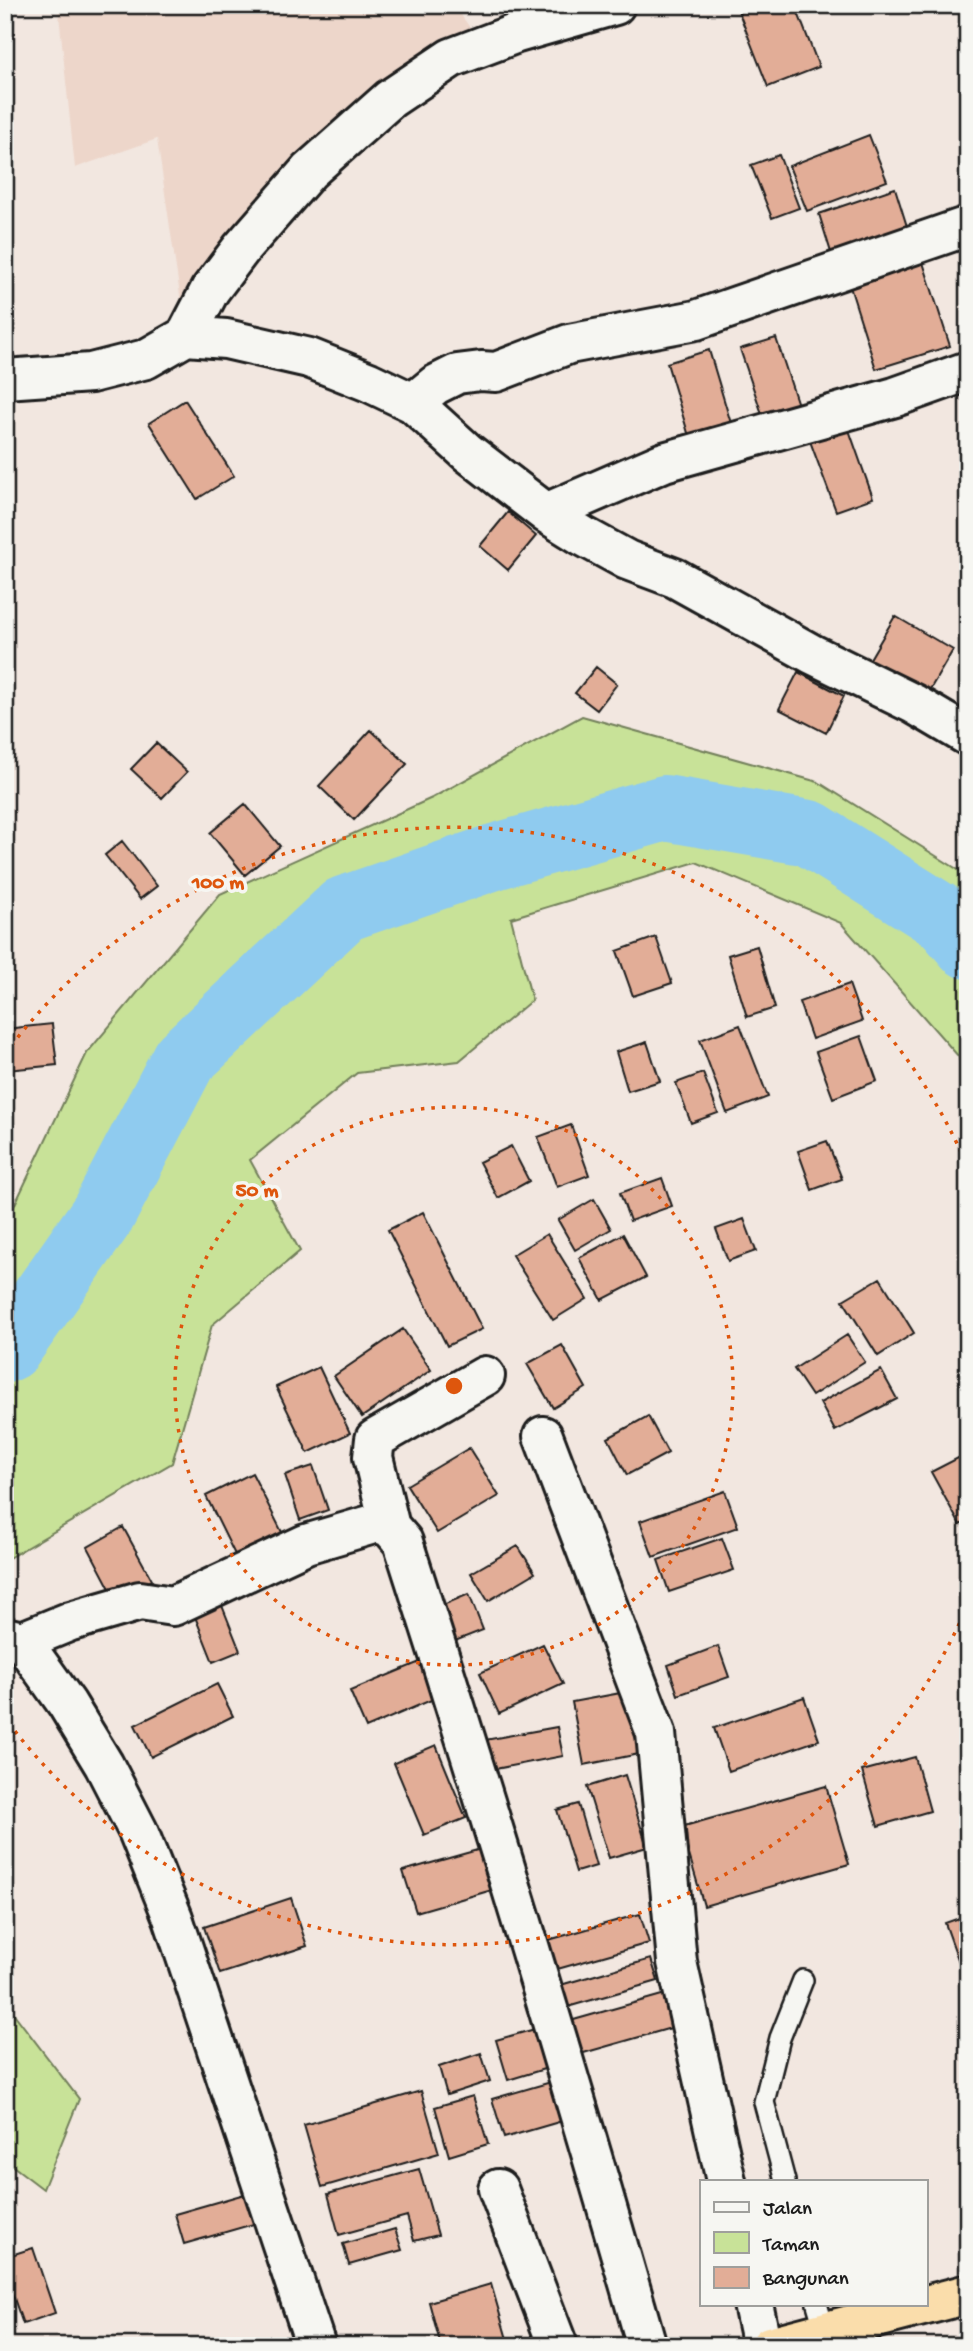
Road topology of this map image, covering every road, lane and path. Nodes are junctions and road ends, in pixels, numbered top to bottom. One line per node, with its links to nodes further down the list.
1 (615, 5): 3 (street)
2 (968, 226): 6 (street)
3 (186, 336): 5 (street); 6 (street)
4 (968, 371): 7 (street)
5 (5, 379)
6 (413, 403): 7 (street)
7 (546, 513): 8 (street)
8 (968, 736)
9 (485, 1376): 11 (street)
10 (544, 1436): 14 (street)
11 (390, 1527): 12 (street); 24 (street)
12 (14, 1639): 22 (street)
13 (803, 1980): 15 (lane)
14 (726, 2180)
15 (785, 2180)
16 (498, 2189): 23 (street)
17 (968, 2294): 18 (highway)
18 (928, 2301)
19 (753, 2306): 25 (street)
20 (894, 2306): 21 (highway)
21 (821, 2318): 26 (highway)
22 (316, 2346)
23 (558, 2346)
24 (647, 2346)
25 (762, 2346)
26 (770, 2346)

